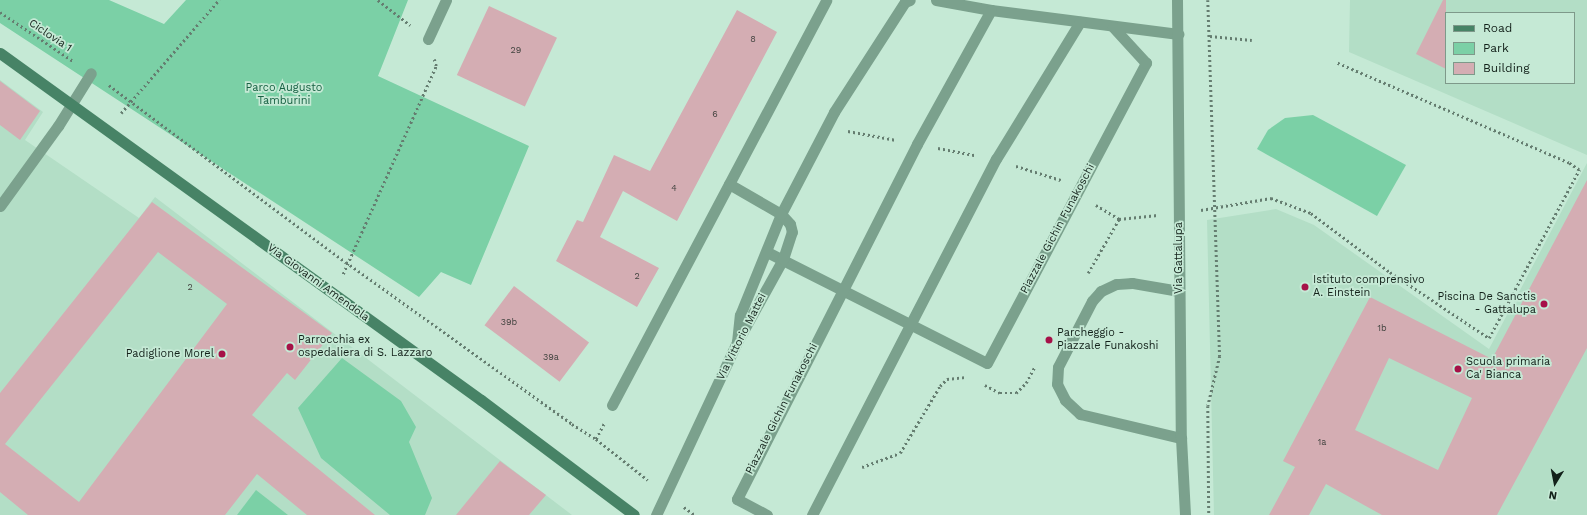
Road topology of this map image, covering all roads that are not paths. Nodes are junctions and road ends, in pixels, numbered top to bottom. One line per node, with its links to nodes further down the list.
1 (446, 0): 10 (street)
2 (826, 0): 14 (street)
3 (910, 0): 16 (street)
4 (936, 0): 6 (street)
5 (1177, 0): 9 (street, Via Gattalupa)
6 (991, 10): 7 (street); 19 (street, Piazzale Gichin Funakoschi)
7 (1080, 22): 8 (street); 21 (street)
8 (1113, 27): 9 (street); 21 (street, Piazzale Gichin Funakoschi)
9 (1178, 34): 20 (street, Via Gattalupa)
10 (428, 39)
11 (0, 53): 13 (main road, Via Giovanni Amendola)
12 (91, 73): 13 (street)
13 (73, 104): 15 (street); 25 (main road, Via Giovanni Amendola)
14 (729, 184): 16 (street, Via Vittorio Mattei); 23 (street)
15 (0, 206)
16 (781, 214): 17 (street); 18 (street, Via Vittorio Mattei)
17 (767, 252): 18 (street, Piazzale Gichin Funakoschi); 22 (street)
18 (783, 259): 19 (street, Piazzale Gichin Funakoschi); 22 (street, Via Vittorio Mattei)
19 (843, 289): 21 (street, Piazzale Gichin Funakoschi); 27 (street, Piazzale Gichin Funakoschi)
20 (1179, 291): 24 (street, Via Gattalupa); 24 (street)
21 (911, 324): 28 (street)
22 (737, 342): 26 (street, Via Vittorio Mattei)
23 (612, 405)
24 (1181, 438): 29 (street, Via Gattalupa)
25 (634, 515)
26 (656, 515)
27 (767, 515)
28 (812, 515)
29 (1184, 515)

